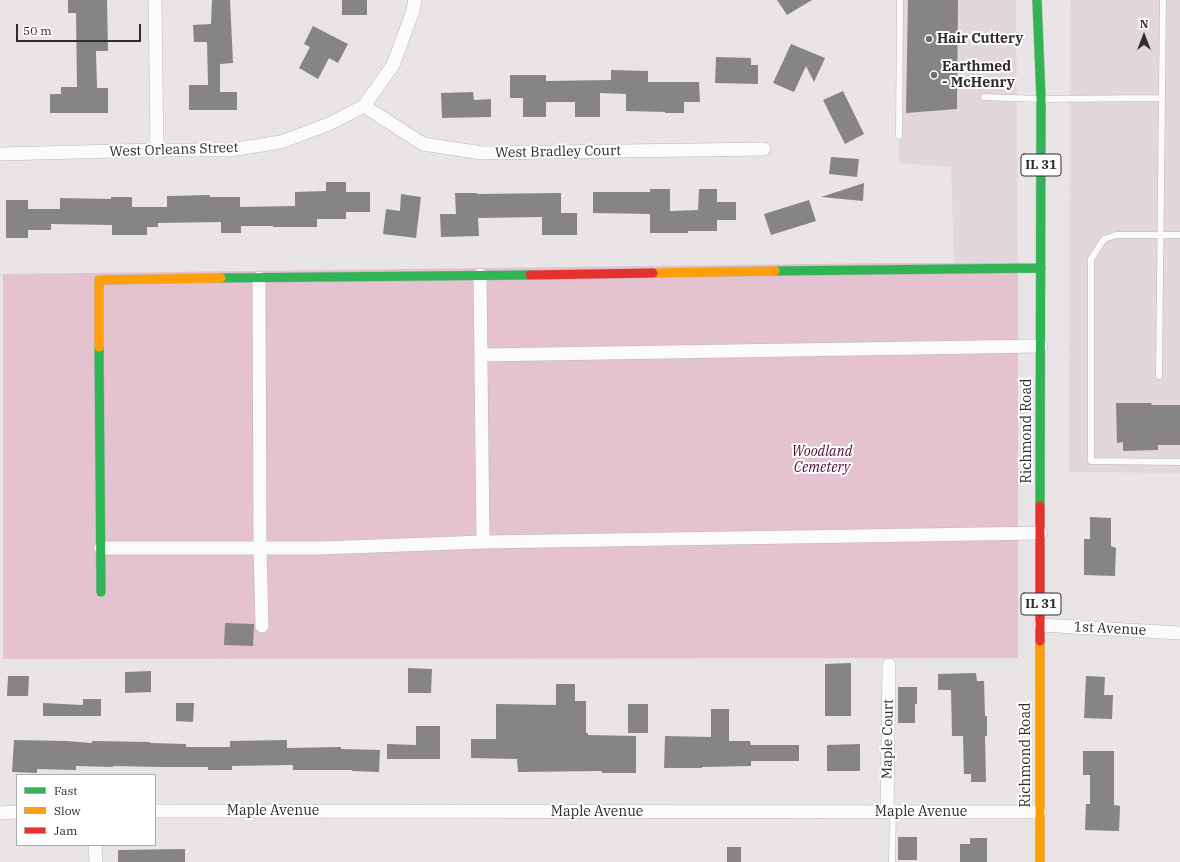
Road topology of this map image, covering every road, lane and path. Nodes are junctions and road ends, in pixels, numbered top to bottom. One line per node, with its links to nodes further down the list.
1 (155, 0): 12 (street)
2 (415, 0): 9 (street)
3 (900, 0): 10 (lane)
4 (1037, 0): 8 (street, Richmond Road / IL 31)
5 (1163, 0): 7 (lane)
6 (984, 97): 8 (lane)
7 (1162, 98): 8 (lane); 14 (lane)
8 (1041, 99): 16 (street, Richmond Road / IL 31)
9 (364, 106): 11 (street, West Bradley Court); 12 (street, West Orleans Street)
10 (899, 136)
11 (764, 149)
12 (157, 150): 13 (street, West Orleans Street)
13 (0, 154)
14 (1161, 235): 15 (lane); 21 (lane); 22 (lane)
15 (1180, 235)
16 (1041, 268): 17 (street); 19 (street, Richmond Road / IL 31)
17 (480, 275): 18 (street); 20 (street)
18 (259, 278): 25 (street); 26 (street)
19 (1041, 346): 20 (street); 23 (street, Richmond Road / IL 31)
20 (481, 355): 24 (street)
21 (1159, 376)
22 (1180, 462)
23 (1041, 533): 24 (street); 28 (street, Richmond Road / IL 31)
24 (483, 542): 26 (street)
25 (101, 548): 26 (street); 27 (street)
26 (260, 548): 29 (street)
27 (101, 592)
28 (1040, 625): 30 (street, 1st Avenue); 35 (street, Richmond Road / IL 31)
29 (262, 626)
30 (1180, 633)
31 (889, 666): 34 (street, Maple Court)
32 (156, 811): 34 (street, Maple Avenue)
33 (16, 812): 36 (street)
34 (890, 812): 35 (street, Maple Avenue); 39 (lane)
35 (1040, 812): 40 (street, Richmond Road / IL 31)
36 (0, 813)
37 (95, 846): 38 (street)
38 (96, 862)
39 (892, 862)
40 (1040, 862)

